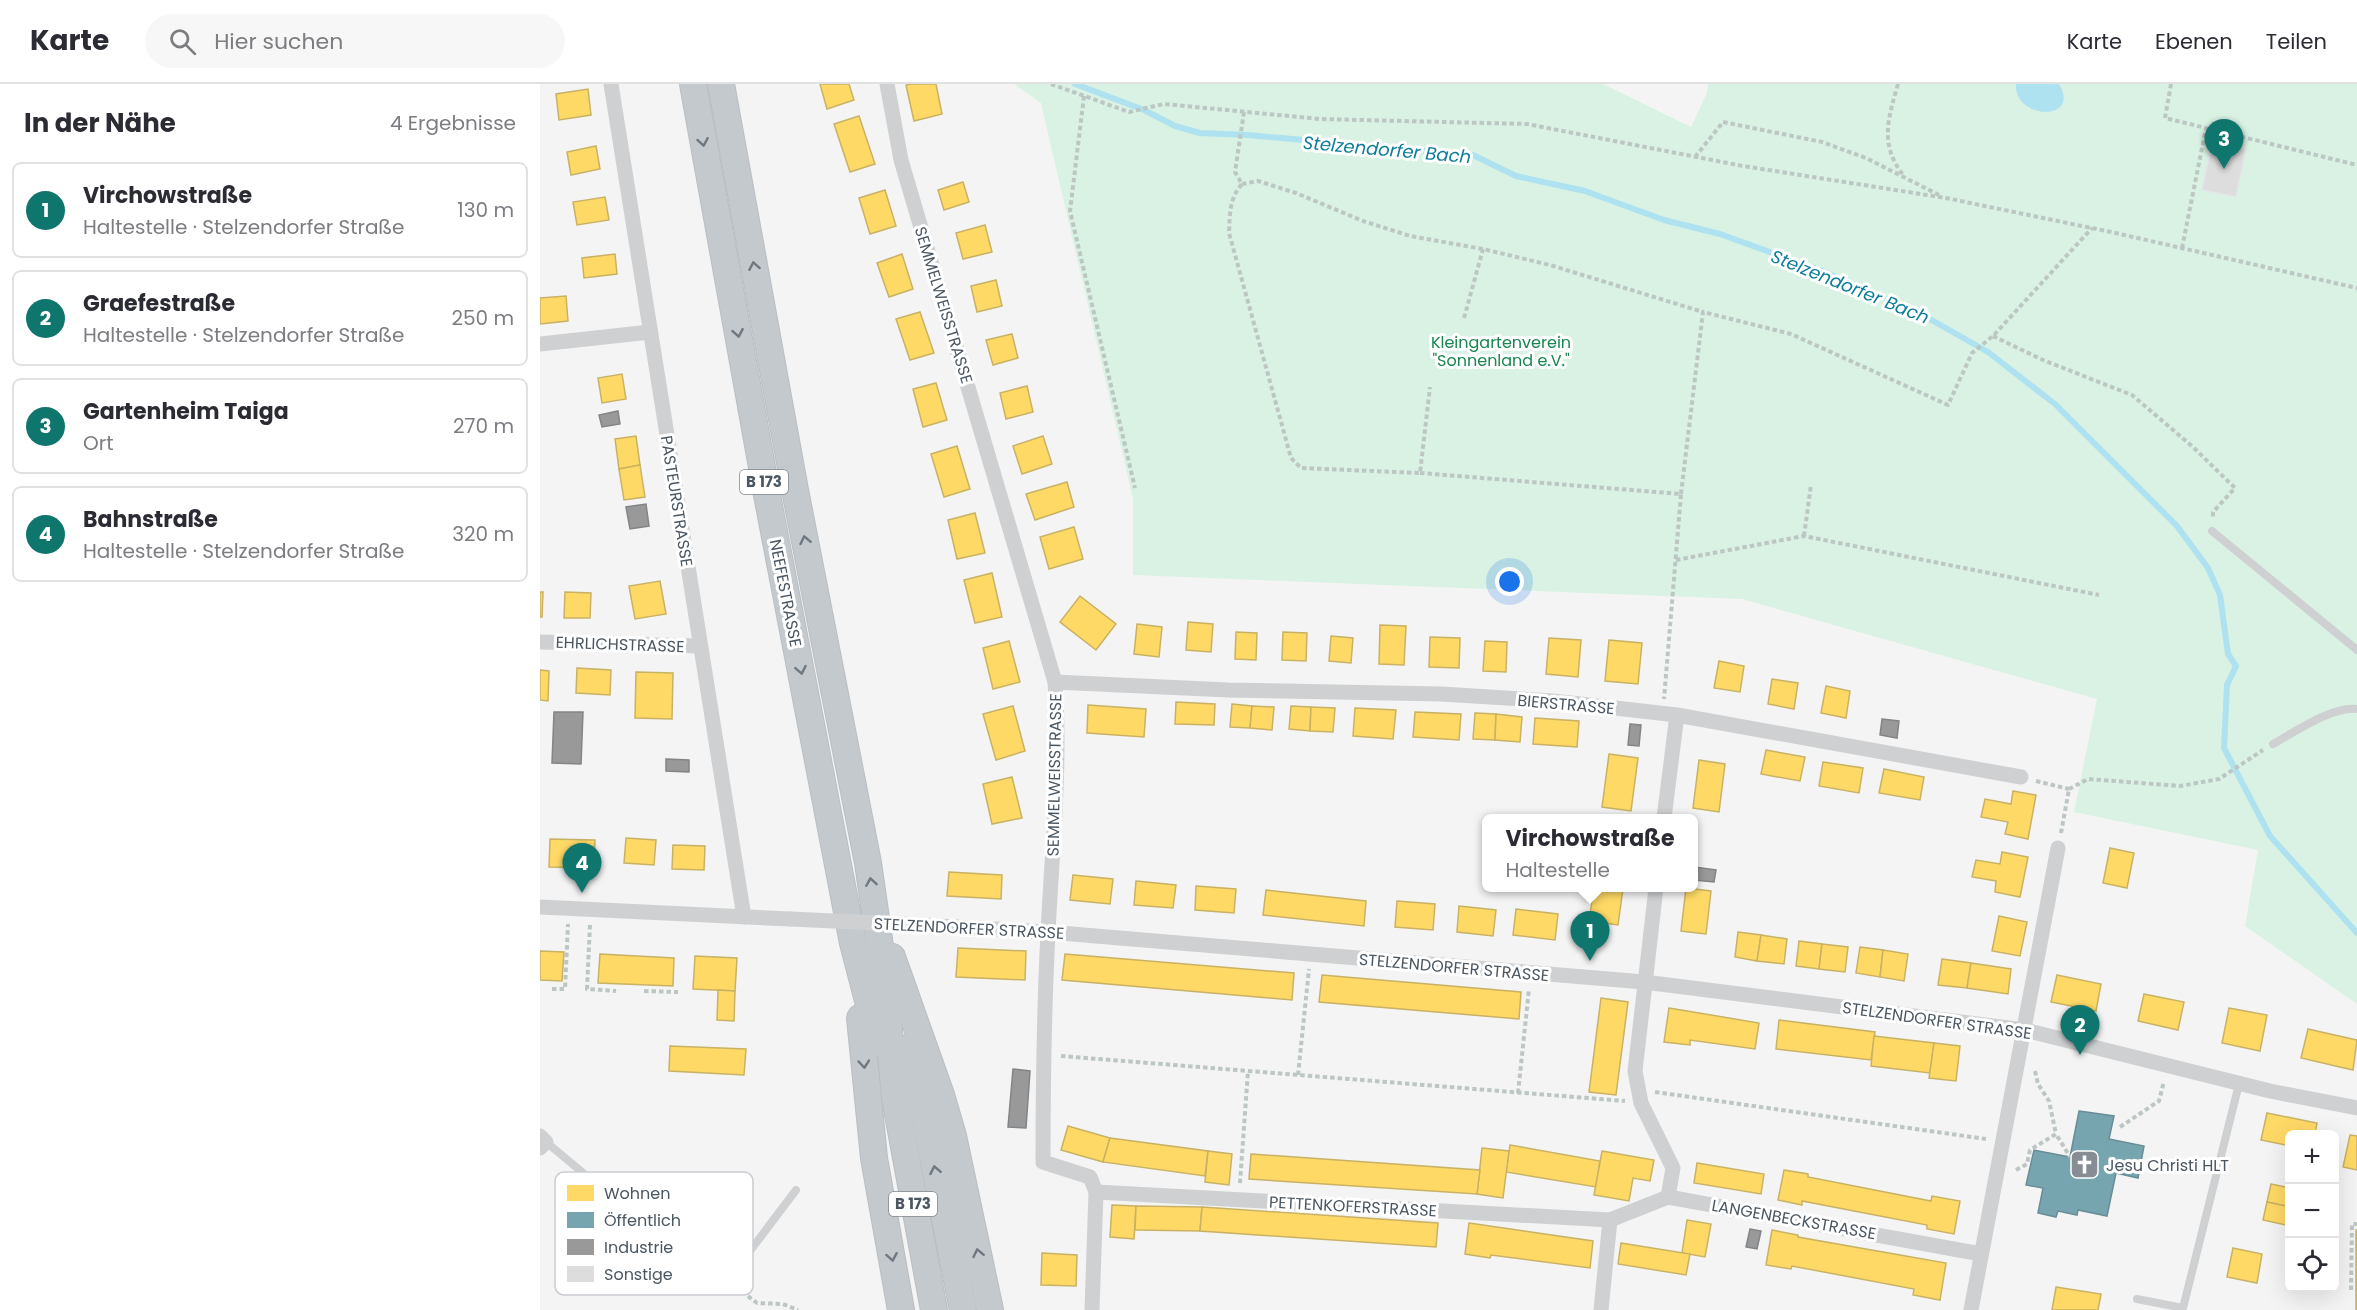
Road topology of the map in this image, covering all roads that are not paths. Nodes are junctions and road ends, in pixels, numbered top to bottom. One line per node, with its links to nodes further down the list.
1 (611, 84): 5 (street, PASTEURSTRASSE)
2 (693, 84): 23 (highway, NEEFESTRASSE / B 173, one-way to 23)
3 (721, 84): 22 (highway, NEEFESTRASSE / B 173, one-way to 3)
4 (887, 84): 11 (street, SEMMELWEISSTRASSE)
5 (650, 333): 6 (street); 9 (street, PASTEURSTRASSE)
6 (540, 344)
7 (2212, 531): 10 (lane)
8 (540, 642): 9 (street, EHRLICHSTRASSE)
9 (700, 646): 20 (street, PASTEURSTRASSE)
10 (2357, 650)
11 (1055, 682): 13 (street, BIERSTRASSE); 21 (street, SEMMELWEISSTRASSE)
12 (2357, 709): 14 (lane)
13 (1670, 714): 15 (street, BIERSTRASSE); 16 (street)
14 (2273, 744)
15 (2021, 777)
16 (1664, 814)
17 (2058, 848): 26 (street)
18 (1655, 892): 25 (street)
19 (540, 907): 20 (street, STELZENDORFER STRASSE)
20 (744, 917): 21 (street, STELZENDORFER STRASSE, bridge)
21 (1048, 932): 25 (street, STELZENDORFER STRASSE); 33 (street, SEMMELWEISSTRASSE)
22 (880, 940): 24 (highway); 28 (highway, NEEFESTRASSE / B 173)
23 (853, 943): 28 (highway, NEEFESTRASSE / B 173); 39 (highway, one-way to 39)
24 (894, 961): 41 (highway, one-way to 24); 42 (highway, one-way to 24)
25 (1644, 982): 26 (street, STELZENDORFER STRASSE); 34 (street)
26 (2025, 1030): 27 (street, STELZENDORFER STRASSE); 37 (street)
27 (2239, 1084): 29 (street, STELZENDORFER STRASSE); 38 (lane)
28 (895, 1098): 40 (highway, NEEFESTRASSE / B 173)
29 (2357, 1108)
30 (542, 1142): 31 (lane)
31 (579, 1172)
32 (796, 1190): 36 (lane)
33 (1096, 1191): 35 (street, PETTENKOFERSTRASSE); 43 (street)
34 (1668, 1197): 35 (street); 37 (street, LANGENBECKSTRASSE)
35 (1610, 1220): 44 (street)
36 (753, 1247)
37 (1981, 1254): 45 (street)
38 (2137, 1299)
39 (901, 1310)
40 (934, 1310)
41 (963, 1310)
42 (990, 1310)
43 (1092, 1310)
44 (1601, 1310)
45 (1971, 1310)

